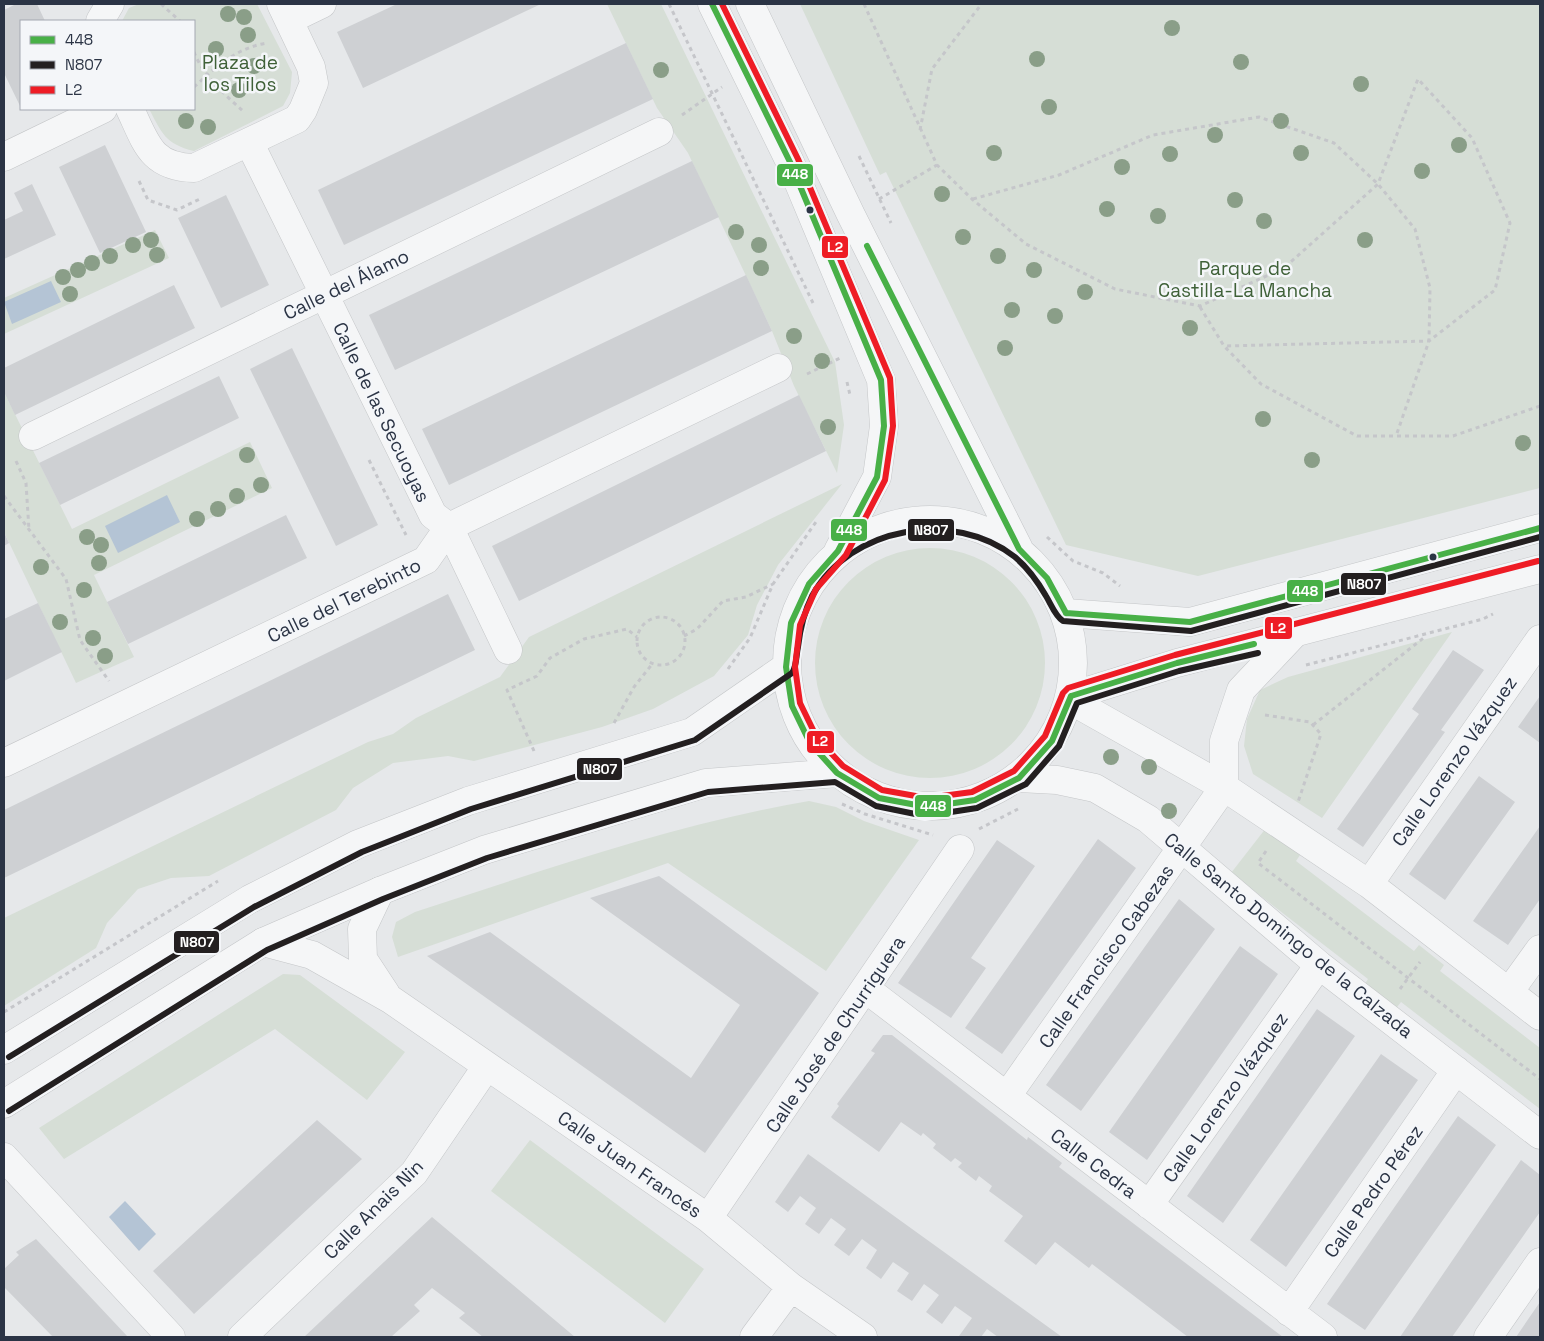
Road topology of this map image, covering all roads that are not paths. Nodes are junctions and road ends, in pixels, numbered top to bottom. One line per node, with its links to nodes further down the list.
1 (110, 4): 5 (street)
2 (322, 4): 6 (street)
3 (712, 4): 18 (street)
4 (750, 4): 17 (street)
5 (101, 20)
6 (289, 21): 10 (street)
7 (101, 110): 11 (street)
8 (130, 110): 10 (street)
9 (660, 132): 12 (street, Calle del Álamo)
10 (249, 142): 12 (street, Calle de las Secuoyas)
11 (4, 157)
12 (324, 295): 14 (street, Calle del Álamo); 15 (street, Calle de las Secuoyas)
13 (778, 368): 15 (street, Calle del Terebinto)
14 (33, 436)
15 (449, 527): 23 (street, Calle de las Secuoyas); 26 (street, Calle del Terebinto)
16 (1540, 528): 20 (street)
17 (1019, 549): 18 (street); 20 (street)
18 (838, 552): 24 (street)
19 (1540, 569): 21 (street)
20 (1066, 613): 25 (street)
21 (1294, 634): 25 (street); 29 (street)
22 (1540, 639): 32 (street, Calle Lorenzo Vázquez)
23 (508, 650)
24 (786, 666): 27 (street); 41 (street)
25 (1070, 698): 28 (street); 29 (street)
26 (4, 763)
27 (837, 773): 28 (street); 33 (street)
28 (1019, 778): 31 (street, Calle Santo Domingo de la Calzada)
29 (1224, 787): 31 (street, Calle Francisco Cabezas); 32 (street)
30 (960, 849): 37 (street, Calle José de Churriguera)
31 (1181, 849): 36 (street, Calle Santo Domingo de la Calzada); 44 (street, Calle Francisco Cabezas)
32 (1369, 884): 38 (street)
33 (380, 891): 34 (street); 39 (street, Calle Juan Francés)
34 (263, 942): 39 (street, Calle Juan Francés); 45 (street)
35 (1540, 949): 38 (street)
36 (1319, 965): 43 (street, Calle Santo Domingo de la Calzada); 48 (street, Calle Lorenzo Vázquez)
37 (866, 990): 44 (street, Calle Cedra); 49 (street, Calle José de Churriguera)
38 (1509, 992): 40 (street)
39 (390, 999): 42 (street, Calle Juan Francés)
40 (1540, 1016)
41 (4, 1050)
42 (487, 1066): 49 (street, Calle Juan Francés); 54 (street, Calle Anais Nin)
43 (1456, 1070): 46 (street, Calle Santo Domingo de la Calzada); 52 (street, Calle Pedro Pérez)
44 (1007, 1096): 48 (street, Calle Cedra)
45 (4, 1104)
46 (1540, 1135)
47 (4, 1157): 53 (street)
48 (1149, 1205): 52 (street, Calle Cedra)
49 (708, 1218): 51 (street, Calle Juan Francés)
50 (1540, 1262): 58 (street)
51 (791, 1287): 55 (street); 56 (street, Calle Juan Francés)
52 (1289, 1312): 57 (street, Calle Cedra)
53 (171, 1337)
54 (242, 1337)
55 (754, 1337)
56 (863, 1337)
57 (1323, 1337)
58 (1488, 1337)

